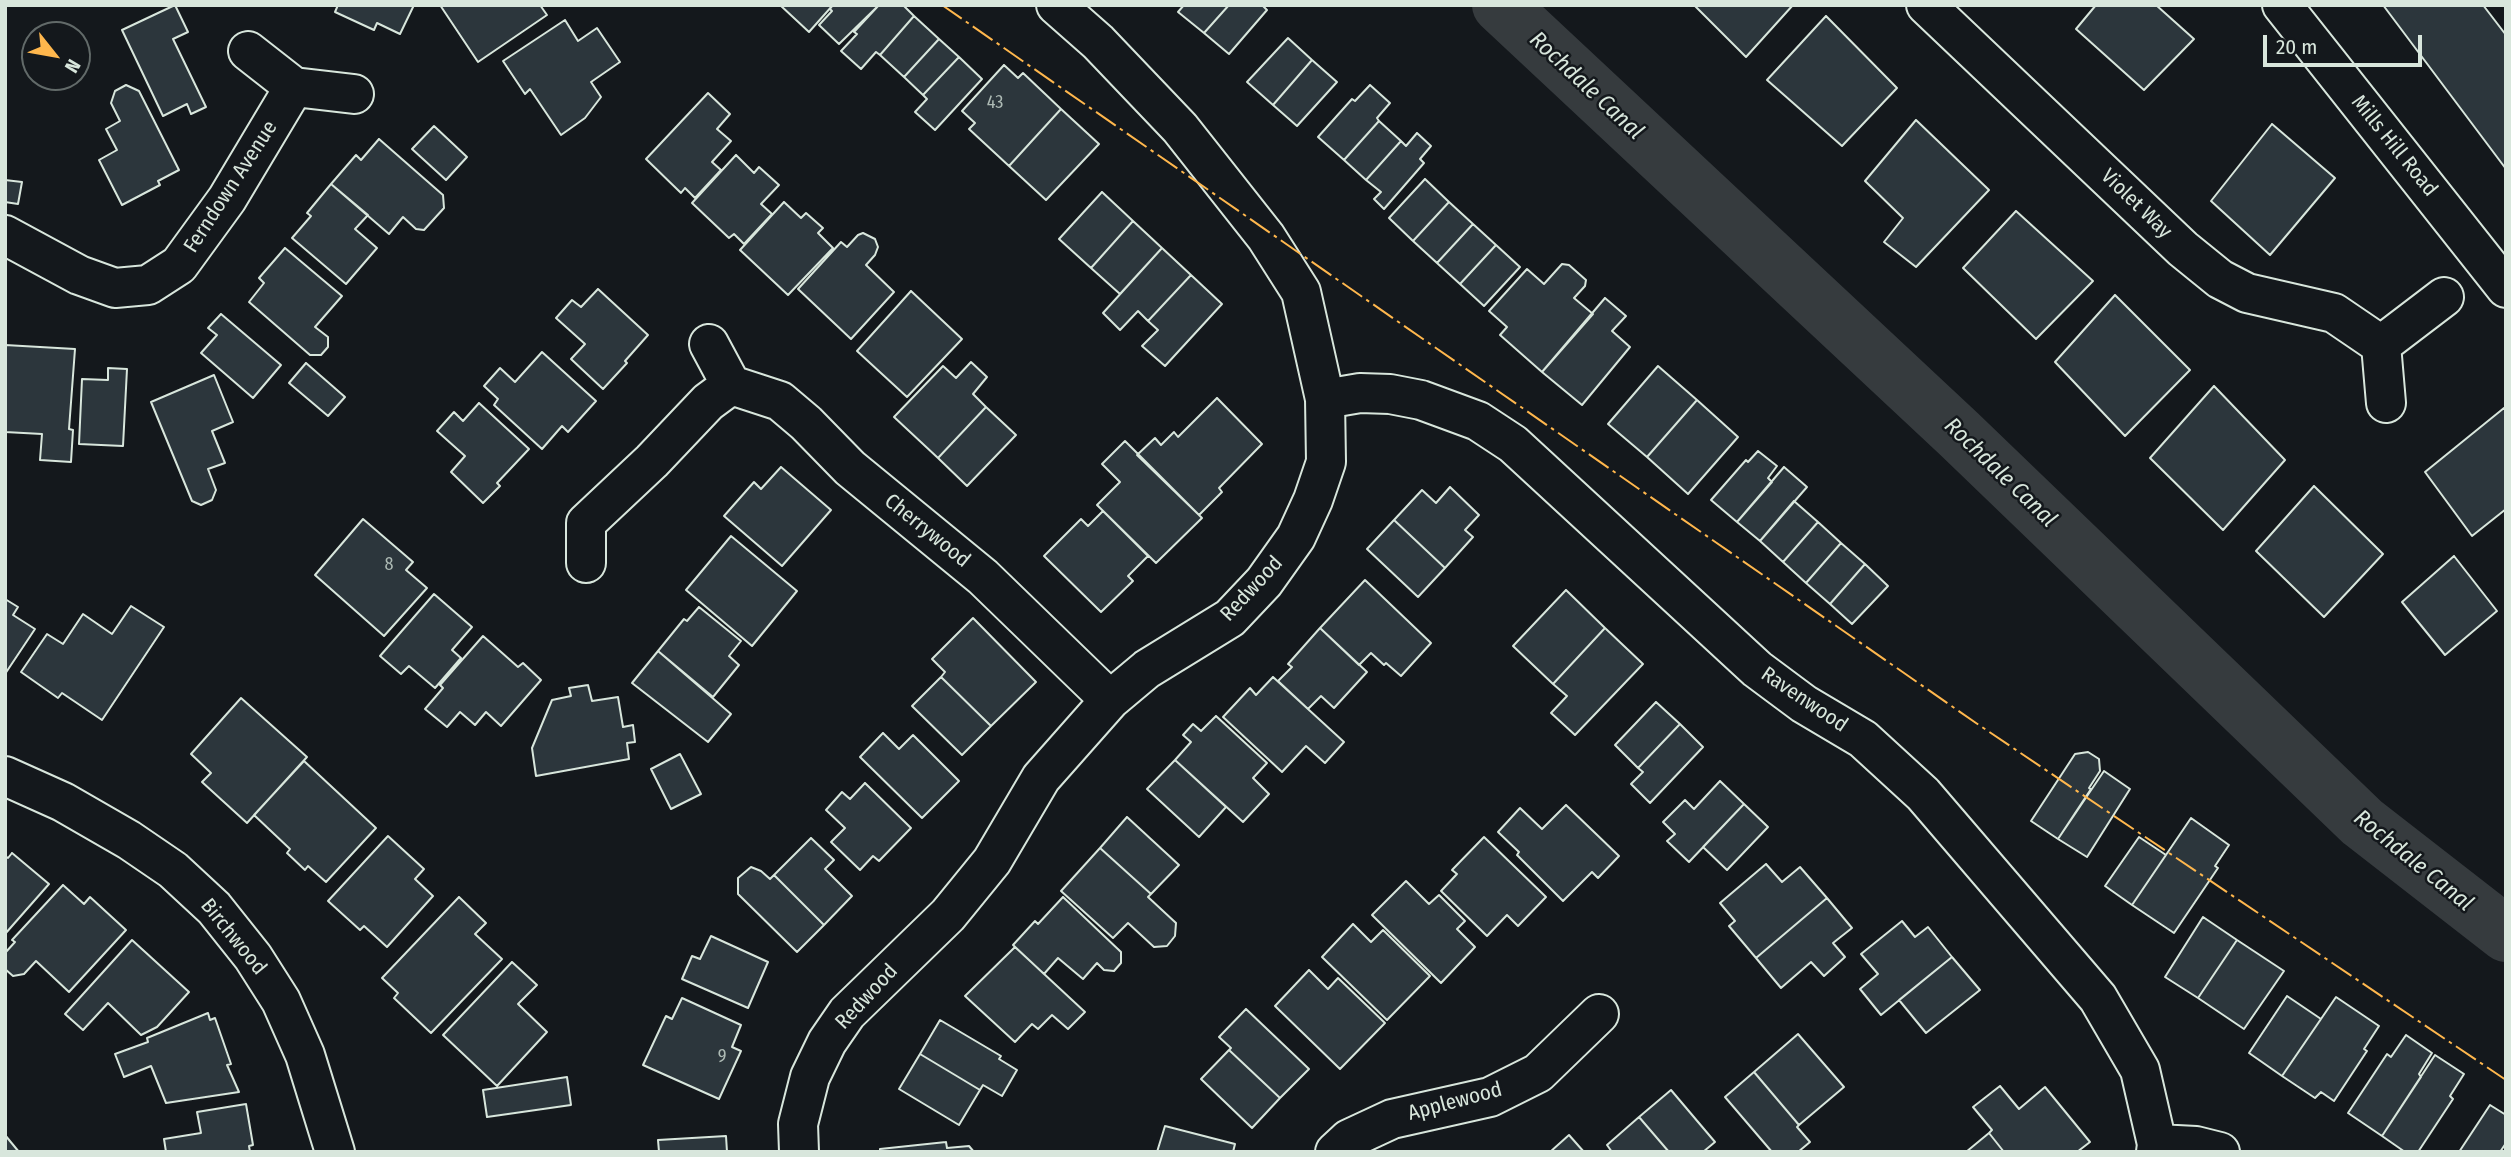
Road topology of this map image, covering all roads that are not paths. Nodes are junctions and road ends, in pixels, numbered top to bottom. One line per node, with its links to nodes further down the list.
1 (1056, 5): 13 (street, Redwood)
2 (1926, 5): 11 (street, Violet Way)
3 (2282, 5): 8 (street, Mills Hill Road)
4 (248, 51): 5 (street)
5 (294, 87): 6 (street); 7 (street, Ferndown Avenue)
6 (354, 94)
7 (5, 235)
8 (2506, 288)
9 (2444, 297): 11 (street)
10 (709, 344): 12 (street)
11 (2381, 345): 14 (street)
12 (731, 385): 15 (street); 16 (street, Cherrywood)
13 (1325, 399): 16 (street, Redwood); 19 (street, Ravenwood)
14 (2386, 403)
15 (586, 563)
16 (1110, 699): 21 (street, Redwood)
17 (5, 776): 20 (street, Birchwood)
18 (1599, 1014): 22 (street, Applewood)
19 (2156, 1148): 23 (street)
20 (335, 1152)
21 (799, 1152)
22 (1335, 1152)
23 (2220, 1152)

